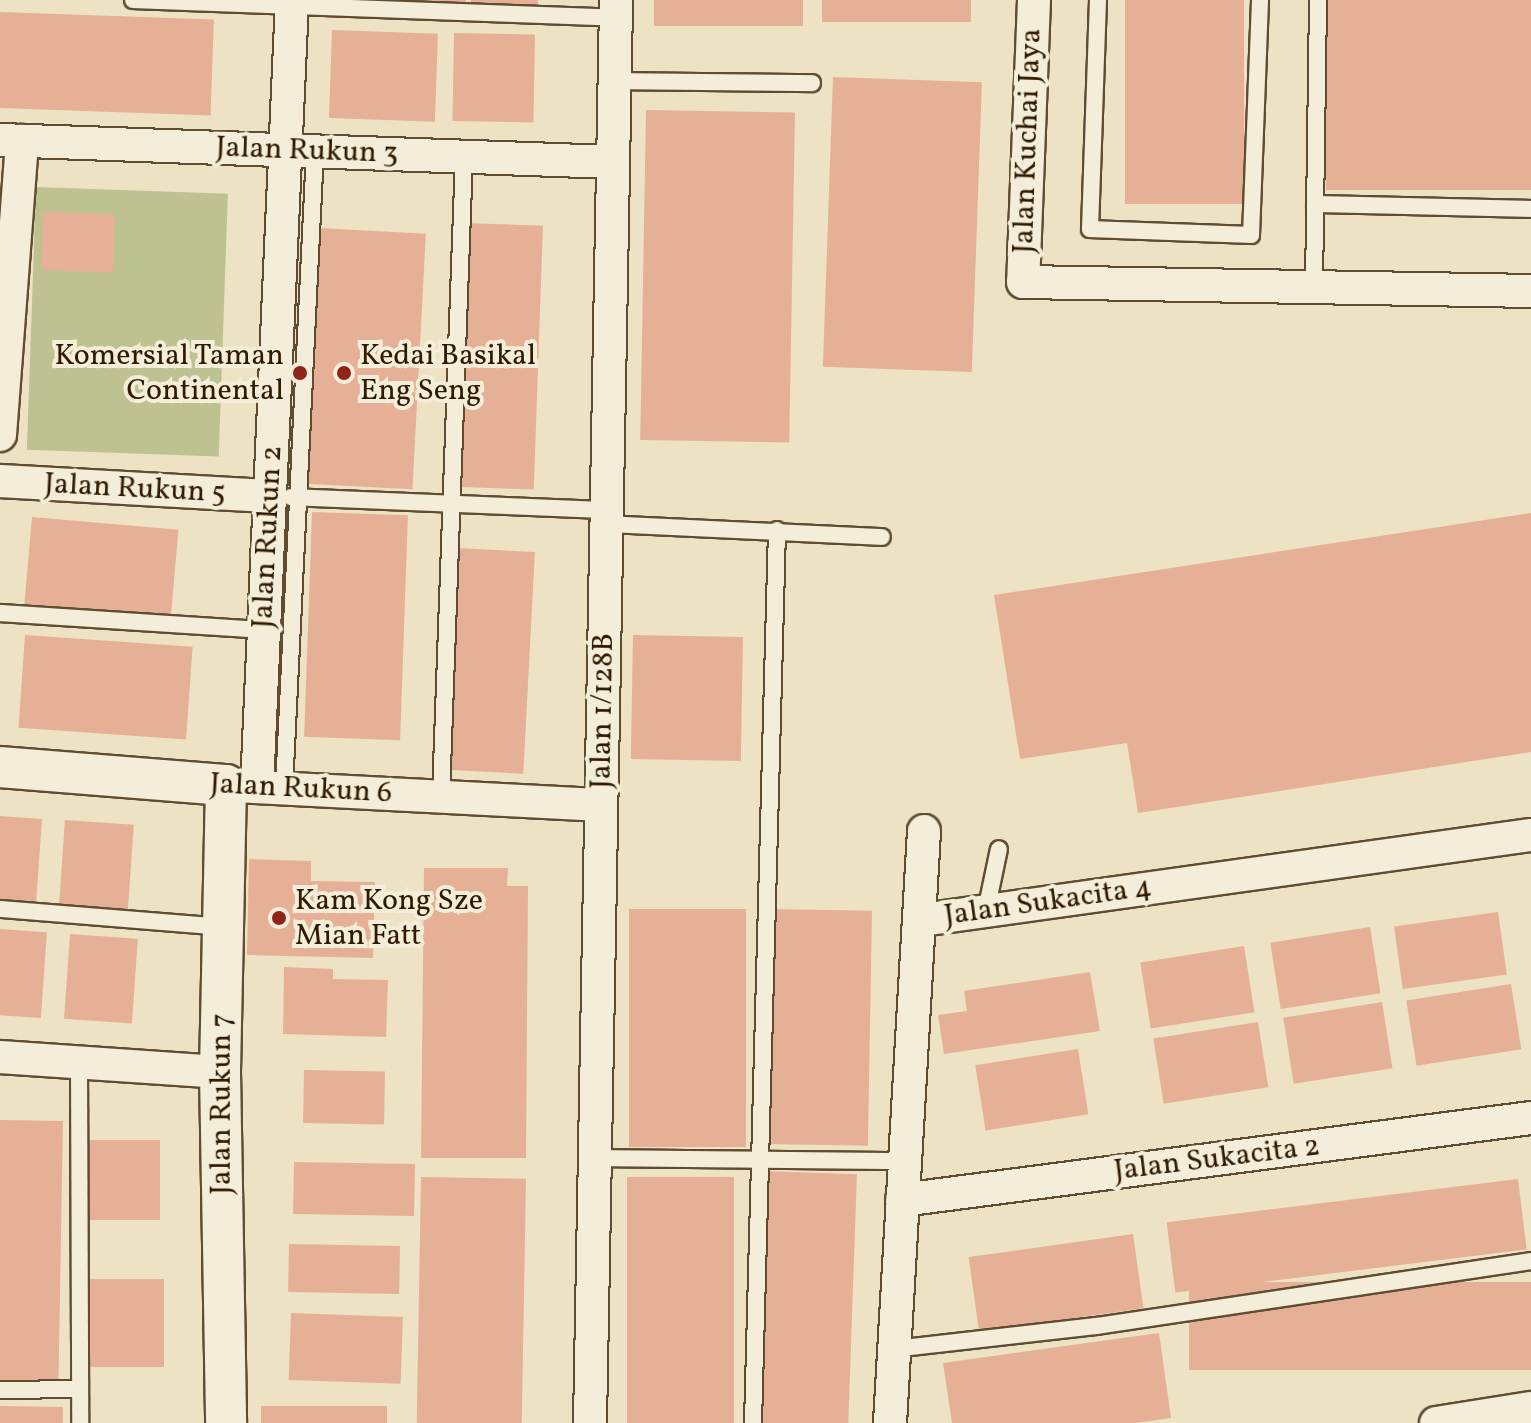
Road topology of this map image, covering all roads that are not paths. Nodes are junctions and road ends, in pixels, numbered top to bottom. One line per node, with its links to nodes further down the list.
1 (133, 0): 6 (lane)
2 (1034, 0): 16 (street, Jalan Kuchai Jaya)
3 (1098, 0): 4 (lane)
4 (1260, 0)
5 (1318, 0): 14 (lane)
6 (292, 3): 7 (lane); 11 (street, Jalan Rukun 2)
7 (616, 9): 8 (street, Jalan 1/128B)
8 (615, 81): 9 (lane); 13 (street, Jalan 1/128B)
9 (812, 83)
10 (11, 140): 11 (street, Jalan Rukun 3); 18 (street)
11 (300, 151): 12 (street, Jalan Rukun 3); 20 (street, Jalan Rukun 2)
12 (464, 157): 13 (street, Jalan Rukun 3); 21 (lane)
13 (613, 162): 22 (street, Jalan 1/128B)
14 (1315, 204): 15 (lane); 16 (lane)
15 (1531, 209)
16 (1314, 287): 17 (street)
17 (1531, 291)
18 (0, 435)
19 (0, 481): 20 (street, Jalan Rukun 5)
20 (284, 497): 21 (lane); 26 (street, Jalan Rukun 2); 28 (lane)
21 (451, 503): 22 (lane); 29 (lane)
22 (606, 517): 23 (lane); 30 (street, Jalan 1/128B)
23 (777, 530): 24 (lane); 43 (lane)
24 (882, 537)
25 (0, 613): 26 (lane)
26 (264, 630): 28 (street, Jalan Rukun 2)
27 (0, 767): 28 (street, Jalan Rukun 6)
28 (256, 787): 29 (street, Jalan Rukun 6); 37 (street, Jalan Rukun 7)
29 (441, 796): 30 (street, Jalan Rukun 6)
30 (601, 805): 42 (street, Jalan 1/128B)
31 (924, 831): 36 (street)
32 (1531, 835): 35 (street, Jalan Sukacita 4)
33 (999, 849): 35 (lane)
34 (0, 909): 37 (lane)
35 (986, 911): 36 (street, Jalan Sukacita 4)
36 (922, 920): 44 (street, Jalan Sukacita 4)
37 (223, 927): 40 (street, Jalan Rukun 7)
38 (0, 1057): 39 (street)
39 (79, 1062): 40 (street); 48 (lane)
40 (220, 1072): 52 (street, Jalan Rukun 7)
41 (1531, 1118): 45 (street, Jalan Sukacita 2)
42 (595, 1158): 43 (lane); 53 (street, Jalan 1/128B)
43 (758, 1159): 44 (lane); 54 (lane)
44 (905, 1161): 45 (street, Jalan Sukacita 4)
45 (902, 1200): 47 (street, Jalan Sukacita 4)
46 (1531, 1261): 47 (lane)
47 (894, 1349): 55 (street, Jalan Sukacita 4)
48 (80, 1389): 49 (lane); 51 (lane)
49 (0, 1390)
50 (1531, 1408): 56 (street)
51 (80, 1423)
52 (226, 1423)
53 (590, 1423)
54 (753, 1423)
55 (890, 1423)
56 (1436, 1423)

